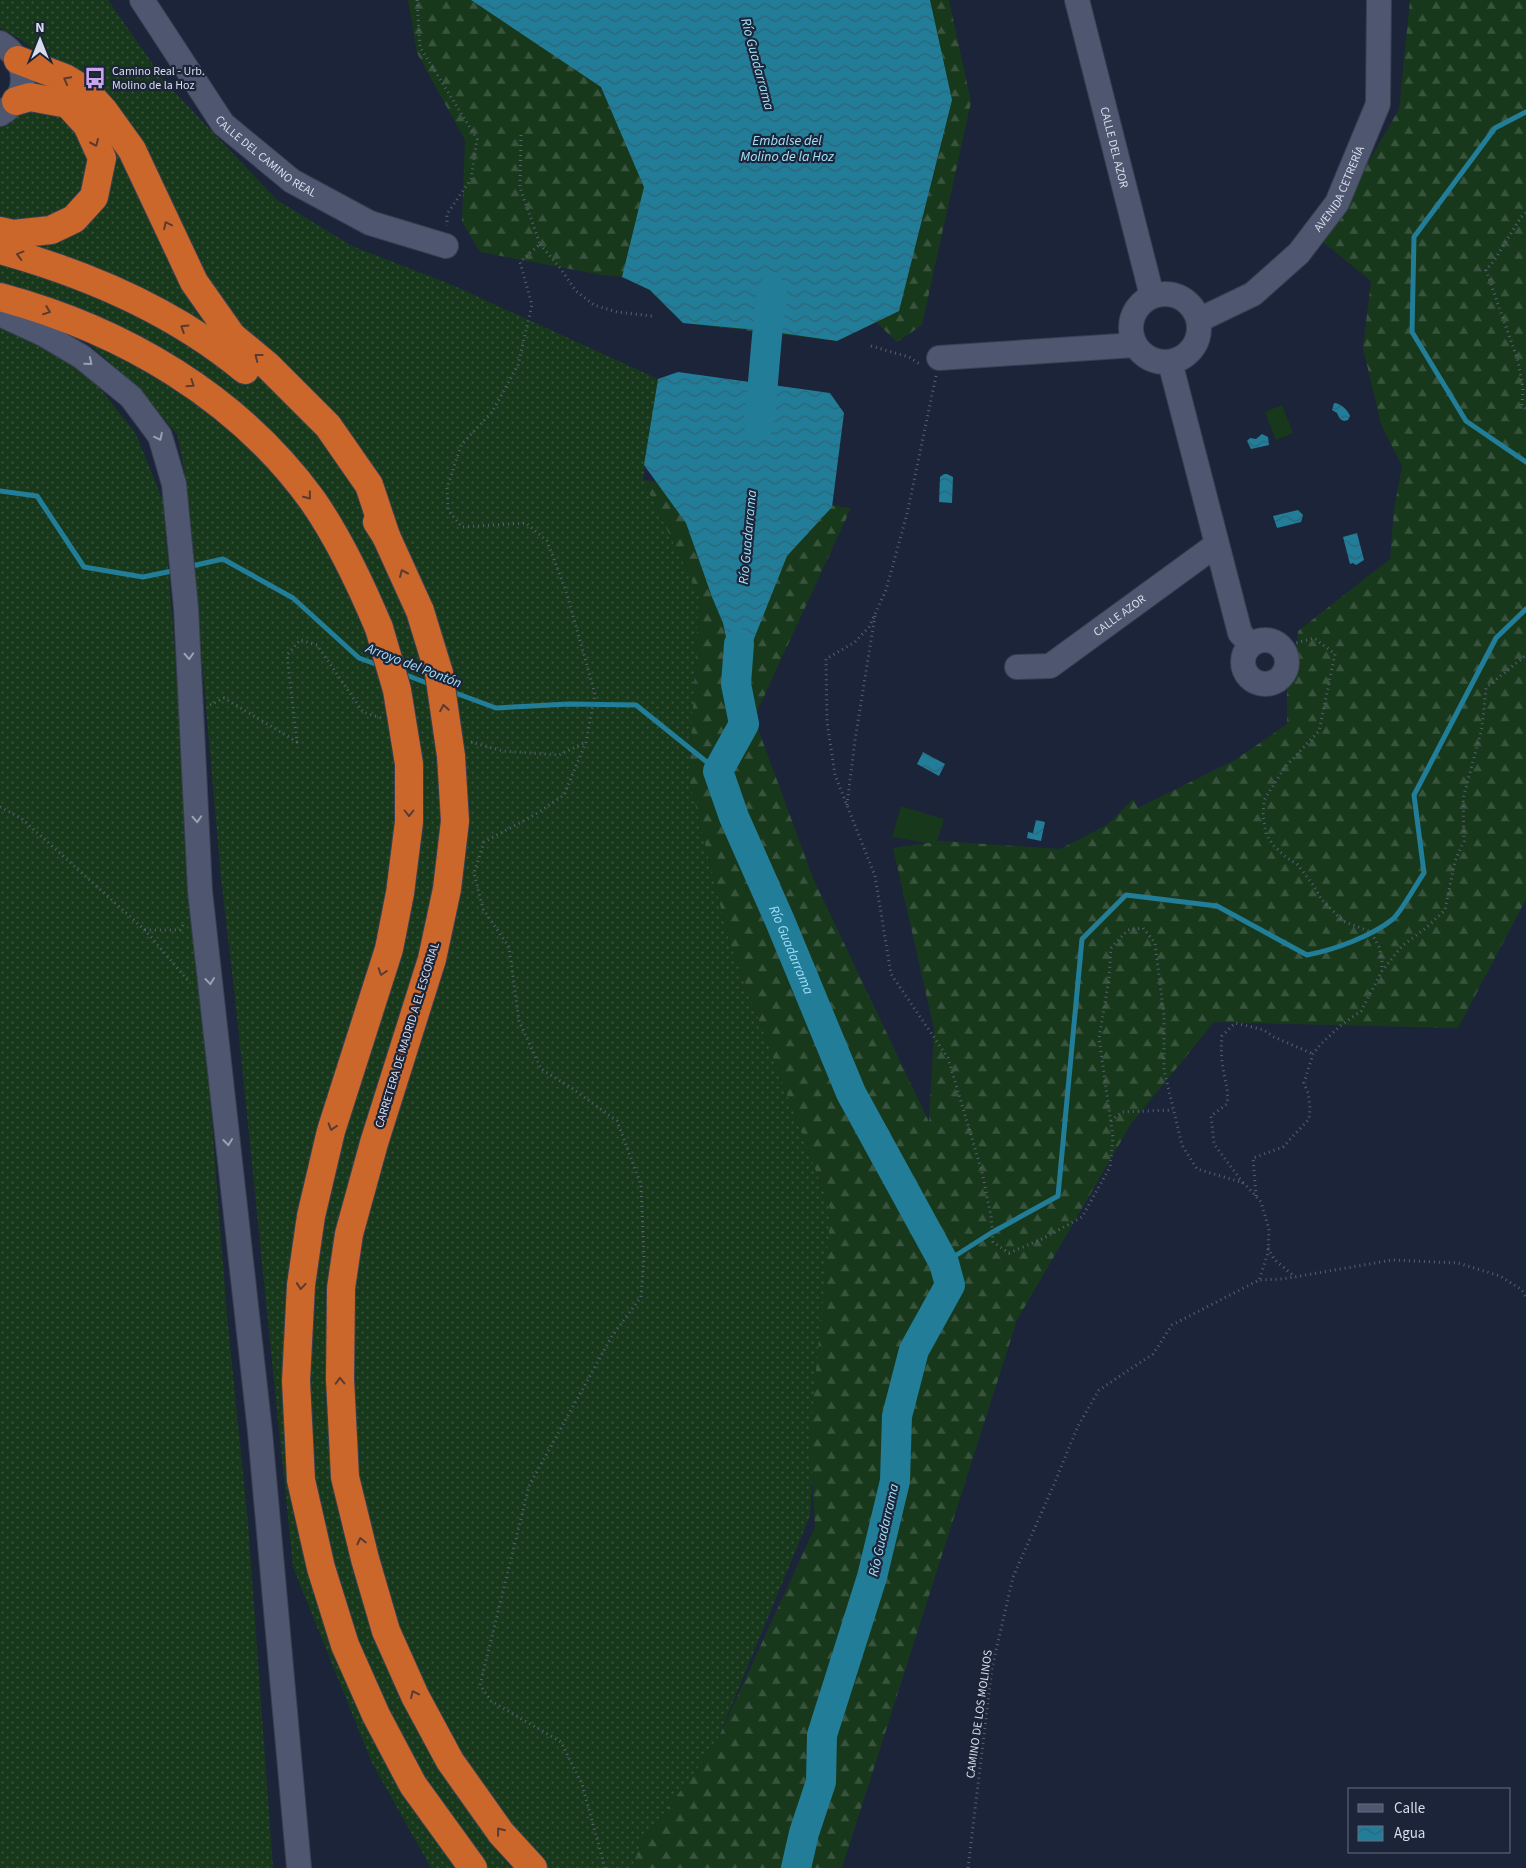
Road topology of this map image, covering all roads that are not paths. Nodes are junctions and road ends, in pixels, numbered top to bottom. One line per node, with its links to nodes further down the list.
1 (142, 0): 7 (street, CALLE DEL CAMINO REAL)
2 (1077, 0): 9 (street, CALLE DEL AZOR)
3 (1378, 0): 12 (street, AVENIDA CETRERÍA)
4 (9, 52): 5 (street); 16 (highway, one-way to 4)
5 (8, 108): 6 (highway, one-way to 6)
6 (0, 231)
7 (446, 246)
8 (0, 250): 16 (highway, CARRETERA DE MADRID A EL ESCORIAL, one-way to 8)
9 (1152, 296): 12 (street); 13 (street)
10 (0, 297): 21 (highway, one-way to 21, bridge)
11 (0, 314): 20 (street, one-way to 20)
12 (1199, 320): 15 (street)
13 (1135, 345): 14 (street); 15 (street)
14 (931, 362)
15 (1170, 362): 17 (street)
16 (386, 536): 22 (highway, CARRETERA DE MADRID A EL ESCORIAL, one-way to 16, bridge)
17 (1216, 545): 18 (street); 19 (street, CALLE AZOR)
18 (1251, 645): 18 (street)
19 (1017, 667)
20 (299, 1868)
21 (473, 1868)
22 (533, 1868)

